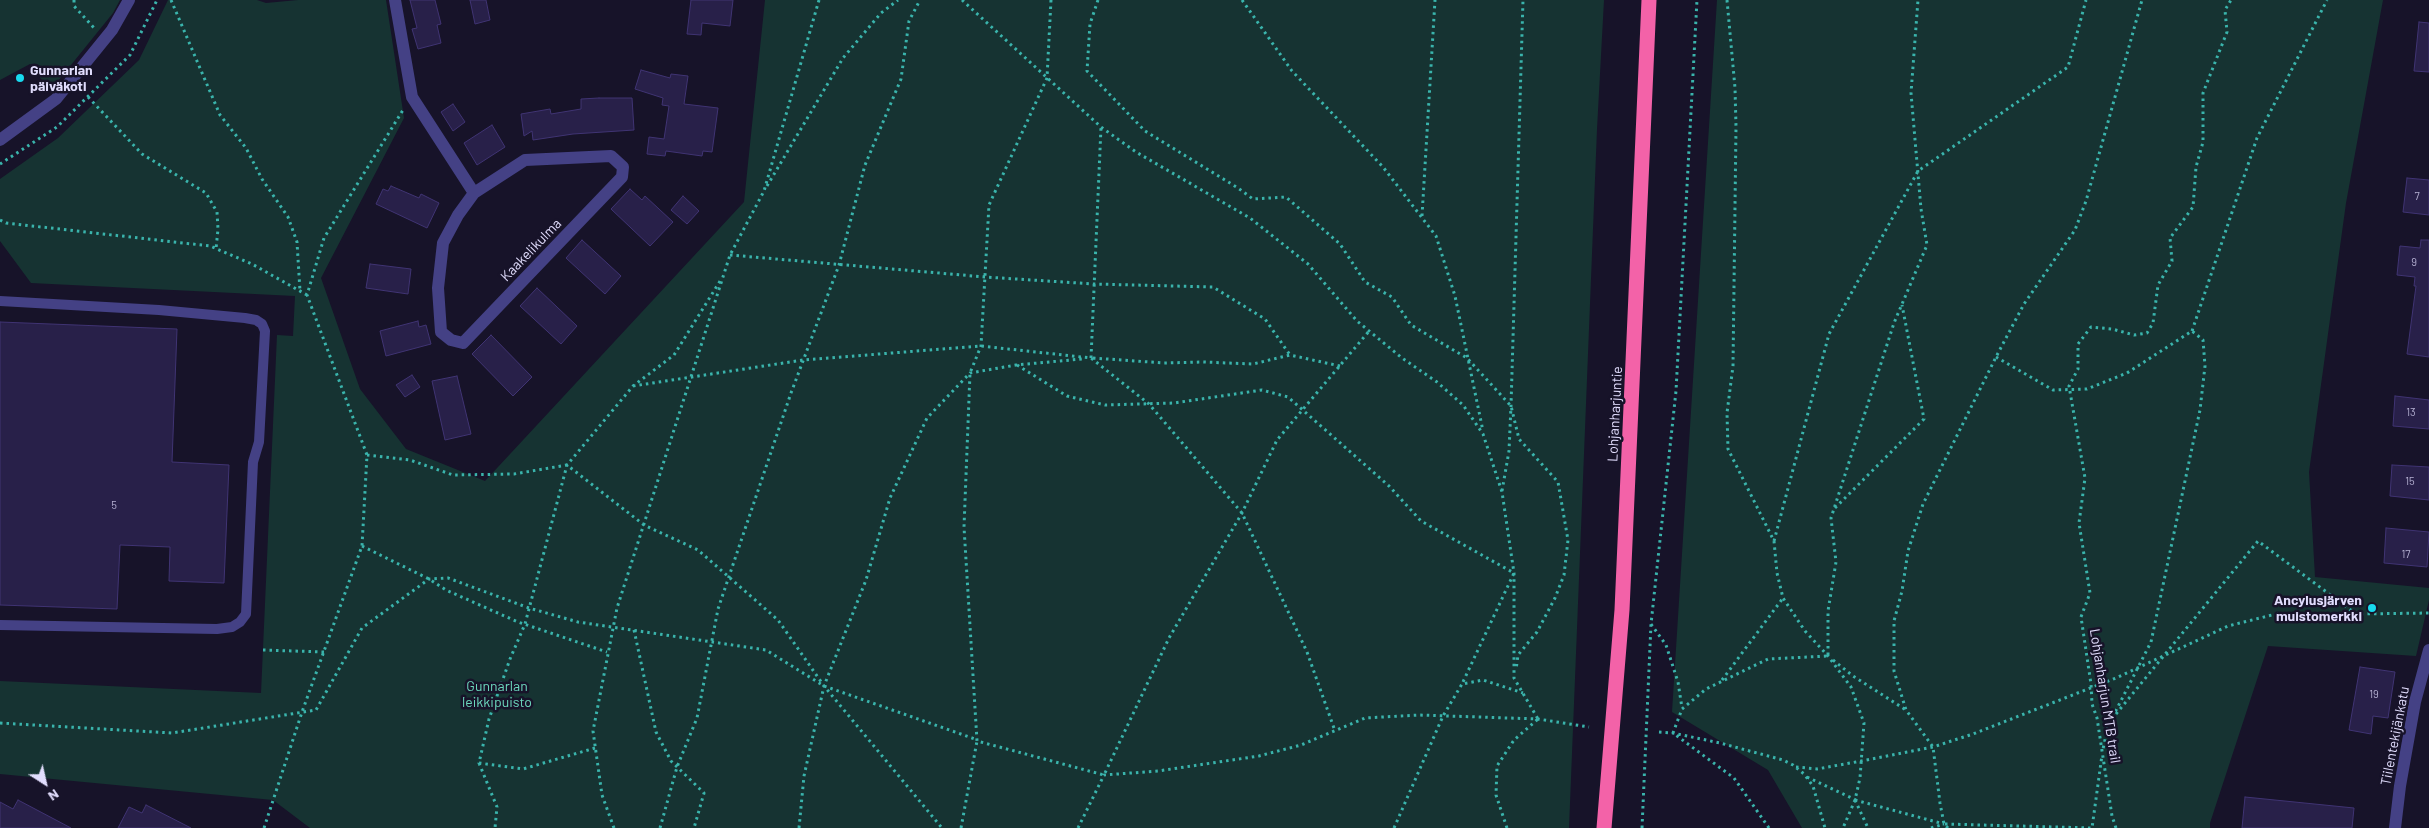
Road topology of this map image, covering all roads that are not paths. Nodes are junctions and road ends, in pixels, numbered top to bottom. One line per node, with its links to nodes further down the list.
1 (129, 0): 4 (street)
2 (394, 0): 5 (street)
3 (1648, 0): 9 (highway, Lohjanharjuntie)
4 (0, 140)
5 (474, 192): 5 (street, Kaakelikulma)
6 (0, 301): 7 (lane)
7 (0, 625)
8 (2429, 650): 10 (street, Tiilentekijänkatu)
9 (1604, 828)
10 (2395, 828)

